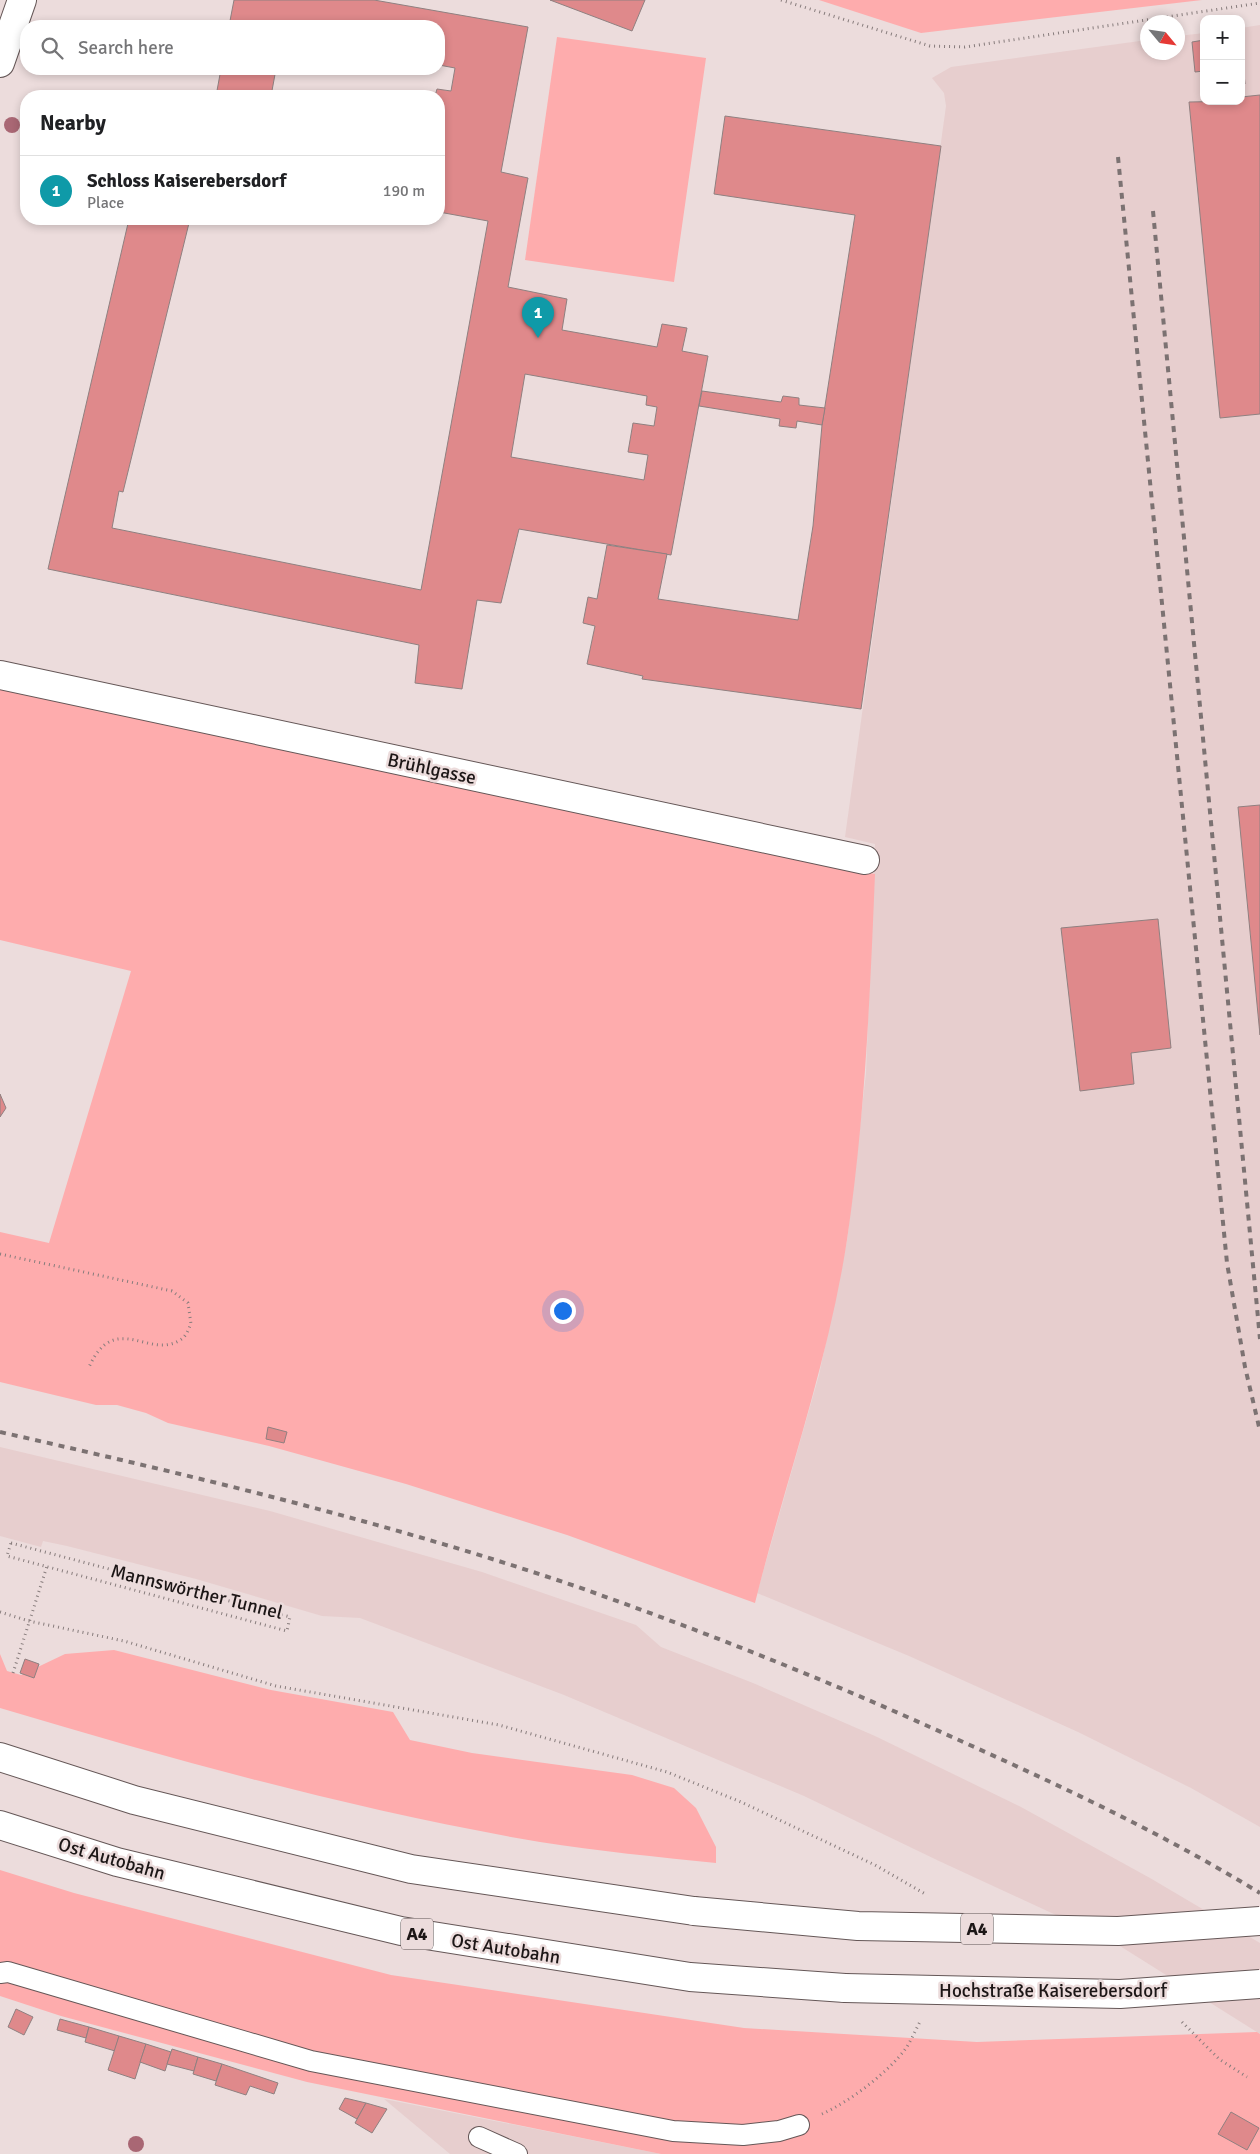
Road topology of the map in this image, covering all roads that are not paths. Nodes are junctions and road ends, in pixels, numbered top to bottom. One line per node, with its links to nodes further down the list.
1 (22, 0): 2 (main road)
2 (0, 63)
3 (0, 675): 4 (main road, Brühlgasse)
4 (865, 860)
5 (0, 1757): 7 (main road, A4, bridge)
6 (0, 1825): 10 (main road, Ost Autobahn / A4)
7 (1260, 1921)
8 (0, 1973): 11 (lane)
9 (1260, 1984): 10 (main road, Hochstraße Kaiserebersdorf / A4, bridge)
10 (845, 1988)
11 (799, 2125)
12 (479, 2136): 13 (lane)
13 (517, 2154)

